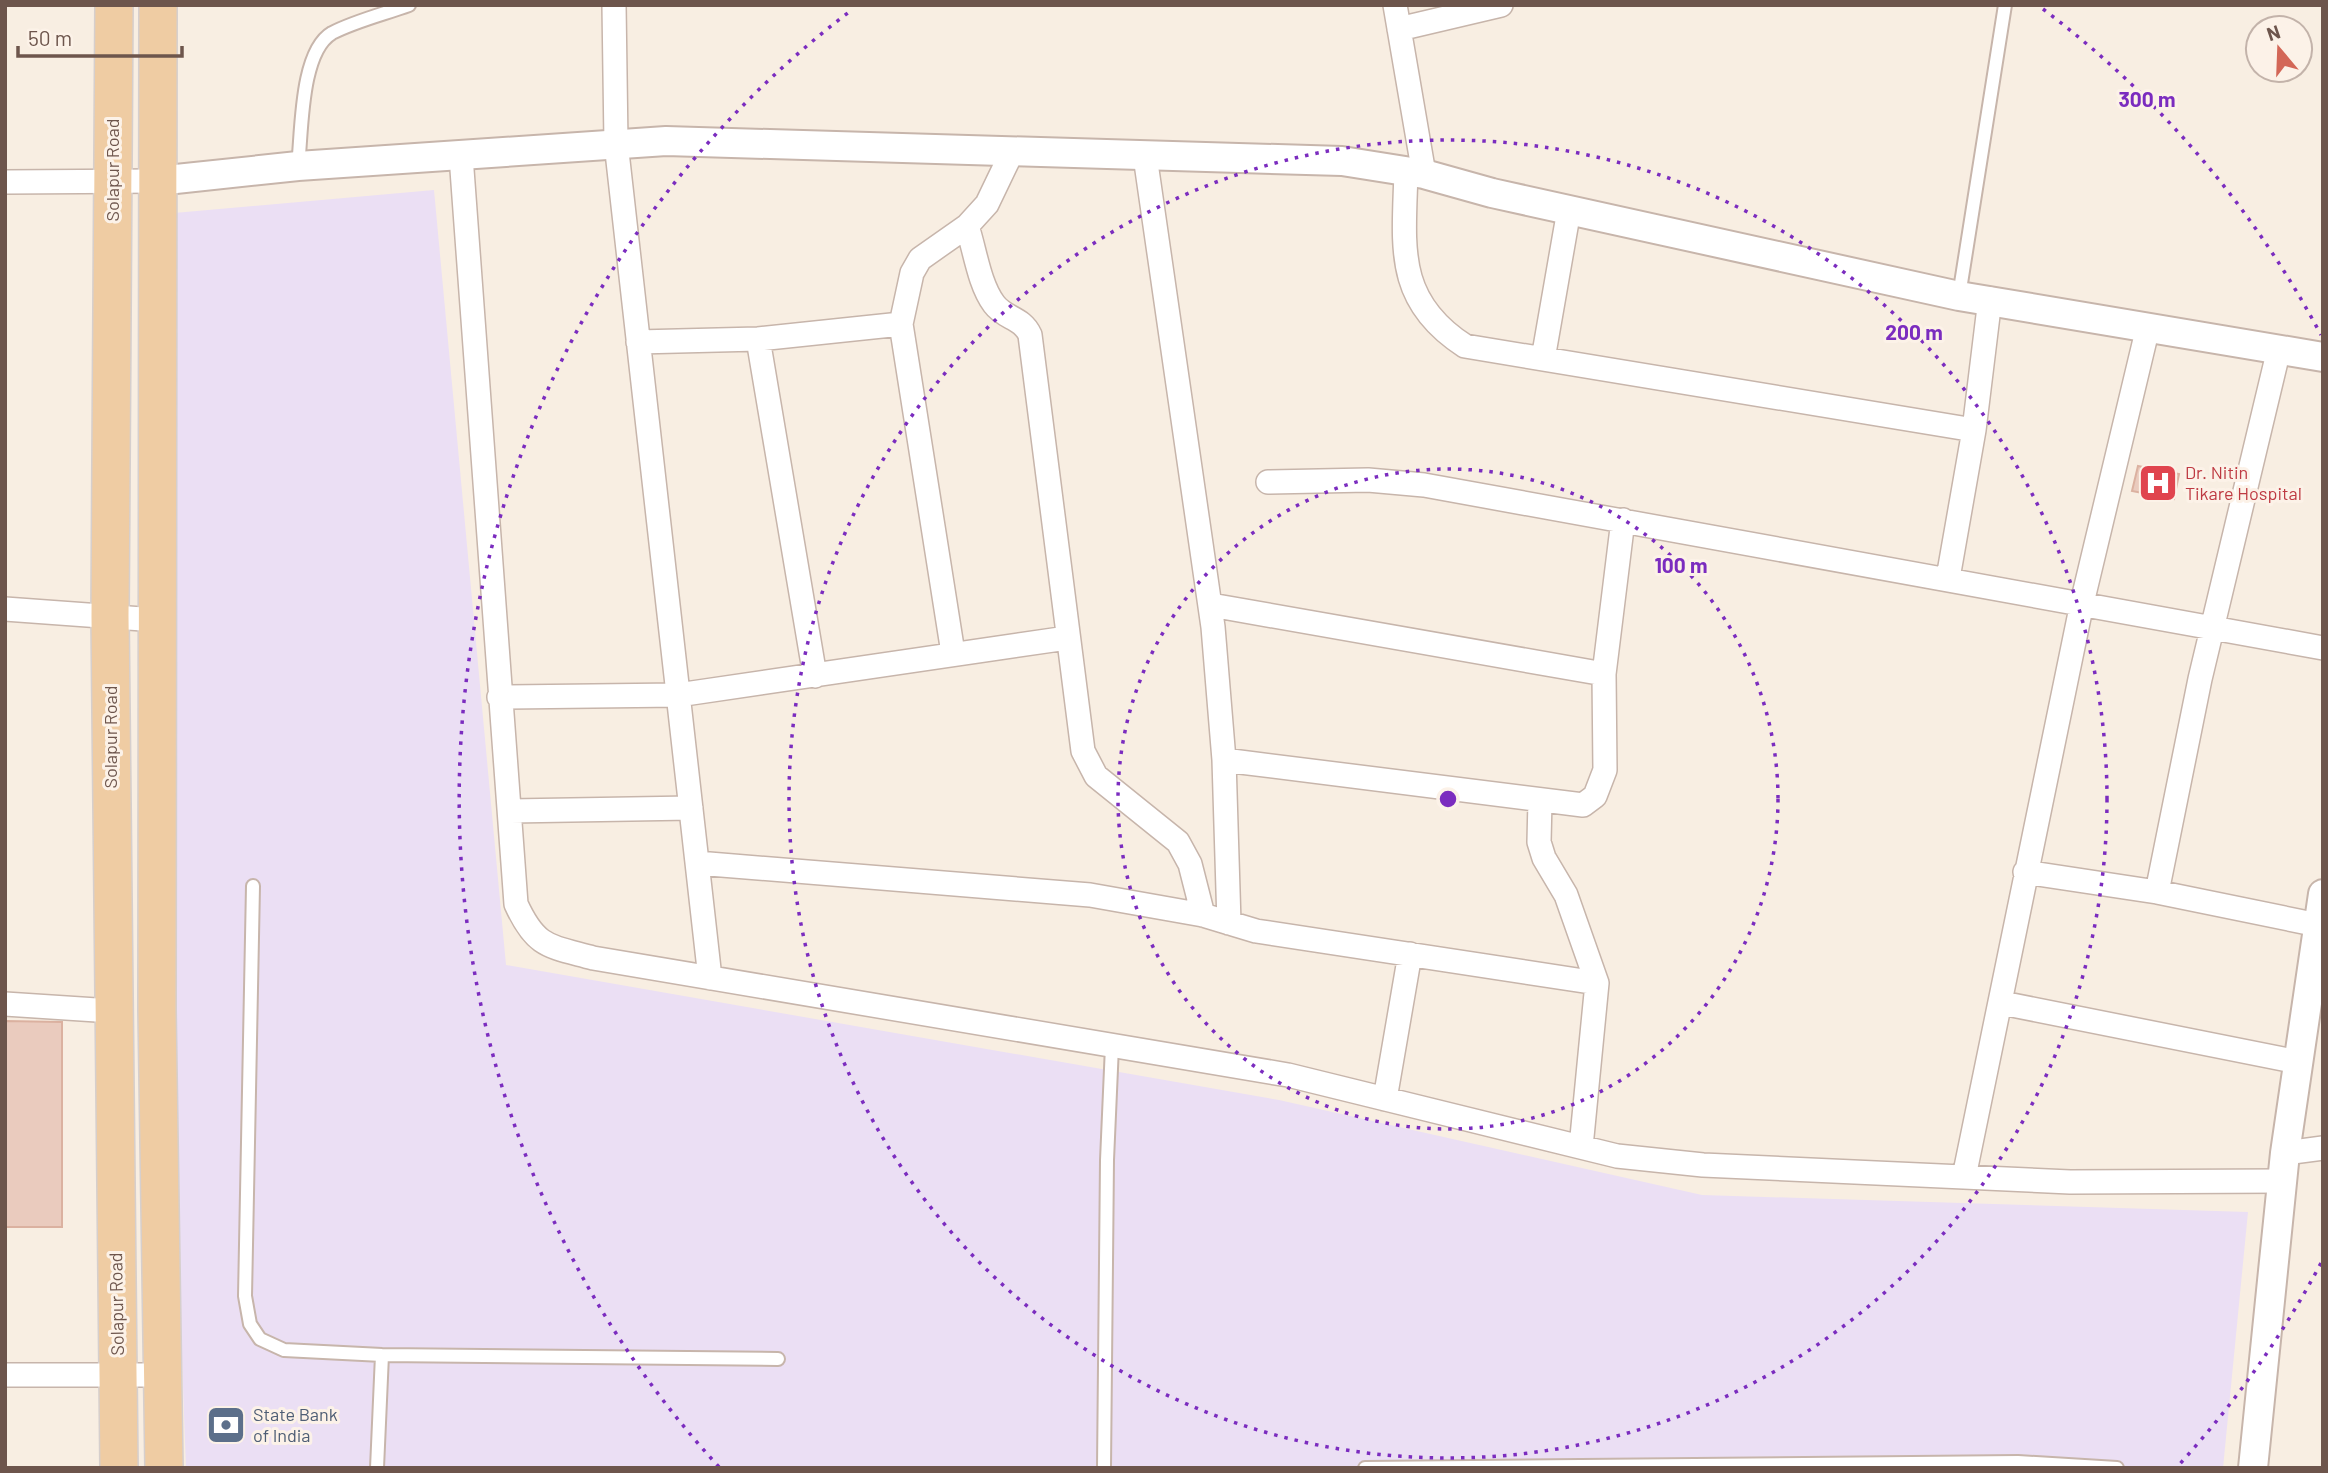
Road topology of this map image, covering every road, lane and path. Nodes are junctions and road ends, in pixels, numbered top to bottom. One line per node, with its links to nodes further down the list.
1 (114, 5): 15 (main road, Solapur Road)
2 (158, 5): 16 (main road)
3 (409, 5): 13 (lane)
4 (614, 5): 9 (street)
5 (1395, 5): 8 (street)
6 (1501, 5): 8 (street)
7 (2006, 5): 20 (lane)
8 (1399, 29): 14 (street)
9 (616, 143): 10 (street); 11 (street); 25 (street)
10 (1012, 152): 12 (street); 19 (street)
11 (461, 156): 13 (street); 45 (street)
12 (1145, 156): 14 (street); 34 (street)
13 (298, 166): 16 (street)
14 (1415, 172): 18 (street); 28 (street)
15 (113, 181): 16 (street); 17 (street); 36 (main road, Solapur Road)
16 (158, 181): 37 (main road)
17 (5, 182)
18 (1569, 210): 20 (street); 28 (street)
19 (967, 226): 22 (street); 39 (street)
20 (1959, 296): 21 (street)
21 (1990, 299): 23 (street); 29 (street)
22 (901, 324): 24 (street); 41 (street)
23 (2148, 327): 26 (street); 33 (street)
24 (758, 339): 25 (street); 43 (street)
25 (638, 342): 44 (street)
26 (2279, 349): 27 (street); 38 (street)
27 (2323, 357)
28 (1543, 359): 29 (street)
29 (1974, 430): 32 (street)
30 (1268, 482): 31 (street)
31 (1623, 520): 32 (street); 42 (street)
32 (1948, 578): 33 (street)
33 (2082, 603): 38 (street); 51 (street)
34 (1211, 605): 42 (street); 46 (street)
35 (5, 609): 36 (street)
36 (110, 616): 37 (street); 63 (main road, Solapur Road)
37 (156, 620): 75 (main road)
38 (2213, 627): 40 (street); 53 (street)
39 (1067, 638): 41 (street); 55 (street)
40 (2323, 648)
41 (953, 653): 43 (street)
42 (1604, 674): 47 (street)
43 (815, 676): 44 (street)
44 (678, 695): 45 (street); 48 (street)
45 (499, 697): 49 (street)
46 (1224, 760): 47 (street); 56 (street)
47 (1540, 800): 60 (street)
48 (691, 808): 49 (street); 50 (street)
49 (512, 811): 59 (street)
50 (697, 863): 55 (street); 59 (street)
51 (2025, 872): 53 (street); 61 (street)
52 (253, 886): 71 (lane)
53 (2157, 892): 57 (street)
54 (2323, 894): 57 (street)
55 (1203, 915): 56 (street)
56 (1229, 923): 58 (street)
57 (2318, 925): 65 (street)
58 (1410, 954): 60 (street); 66 (street)
59 (710, 978): 64 (street)
60 (1597, 983): 67 (street)
61 (2002, 1003): 65 (street); 70 (street)
62 (5, 1004): 63 (street)
63 (112, 1011): 74 (main road, Solapur Road)
64 (1112, 1046): 66 (street); 80 (lane)
65 (2298, 1062): 69 (street)
66 (1385, 1099): 67 (street)
67 (1581, 1147): 70 (street)
68 (2323, 1149): 69 (street)
69 (2283, 1167): 70 (street); 83 (street)
70 (1964, 1177)
71 (382, 1355): 72 (lane); 79 (lane)
72 (778, 1359)
73 (5, 1375): 74 (street)
74 (118, 1375): 75 (street); 77 (main road, Solapur Road)
75 (163, 1375): 78 (main road)
76 (1767, 1466): 81 (lane); 82 (lane)
77 (119, 1468)
78 (164, 1468)
79 (376, 1468)
80 (1104, 1468)
81 (1365, 1468)
82 (2117, 1468)
83 (2253, 1468)

